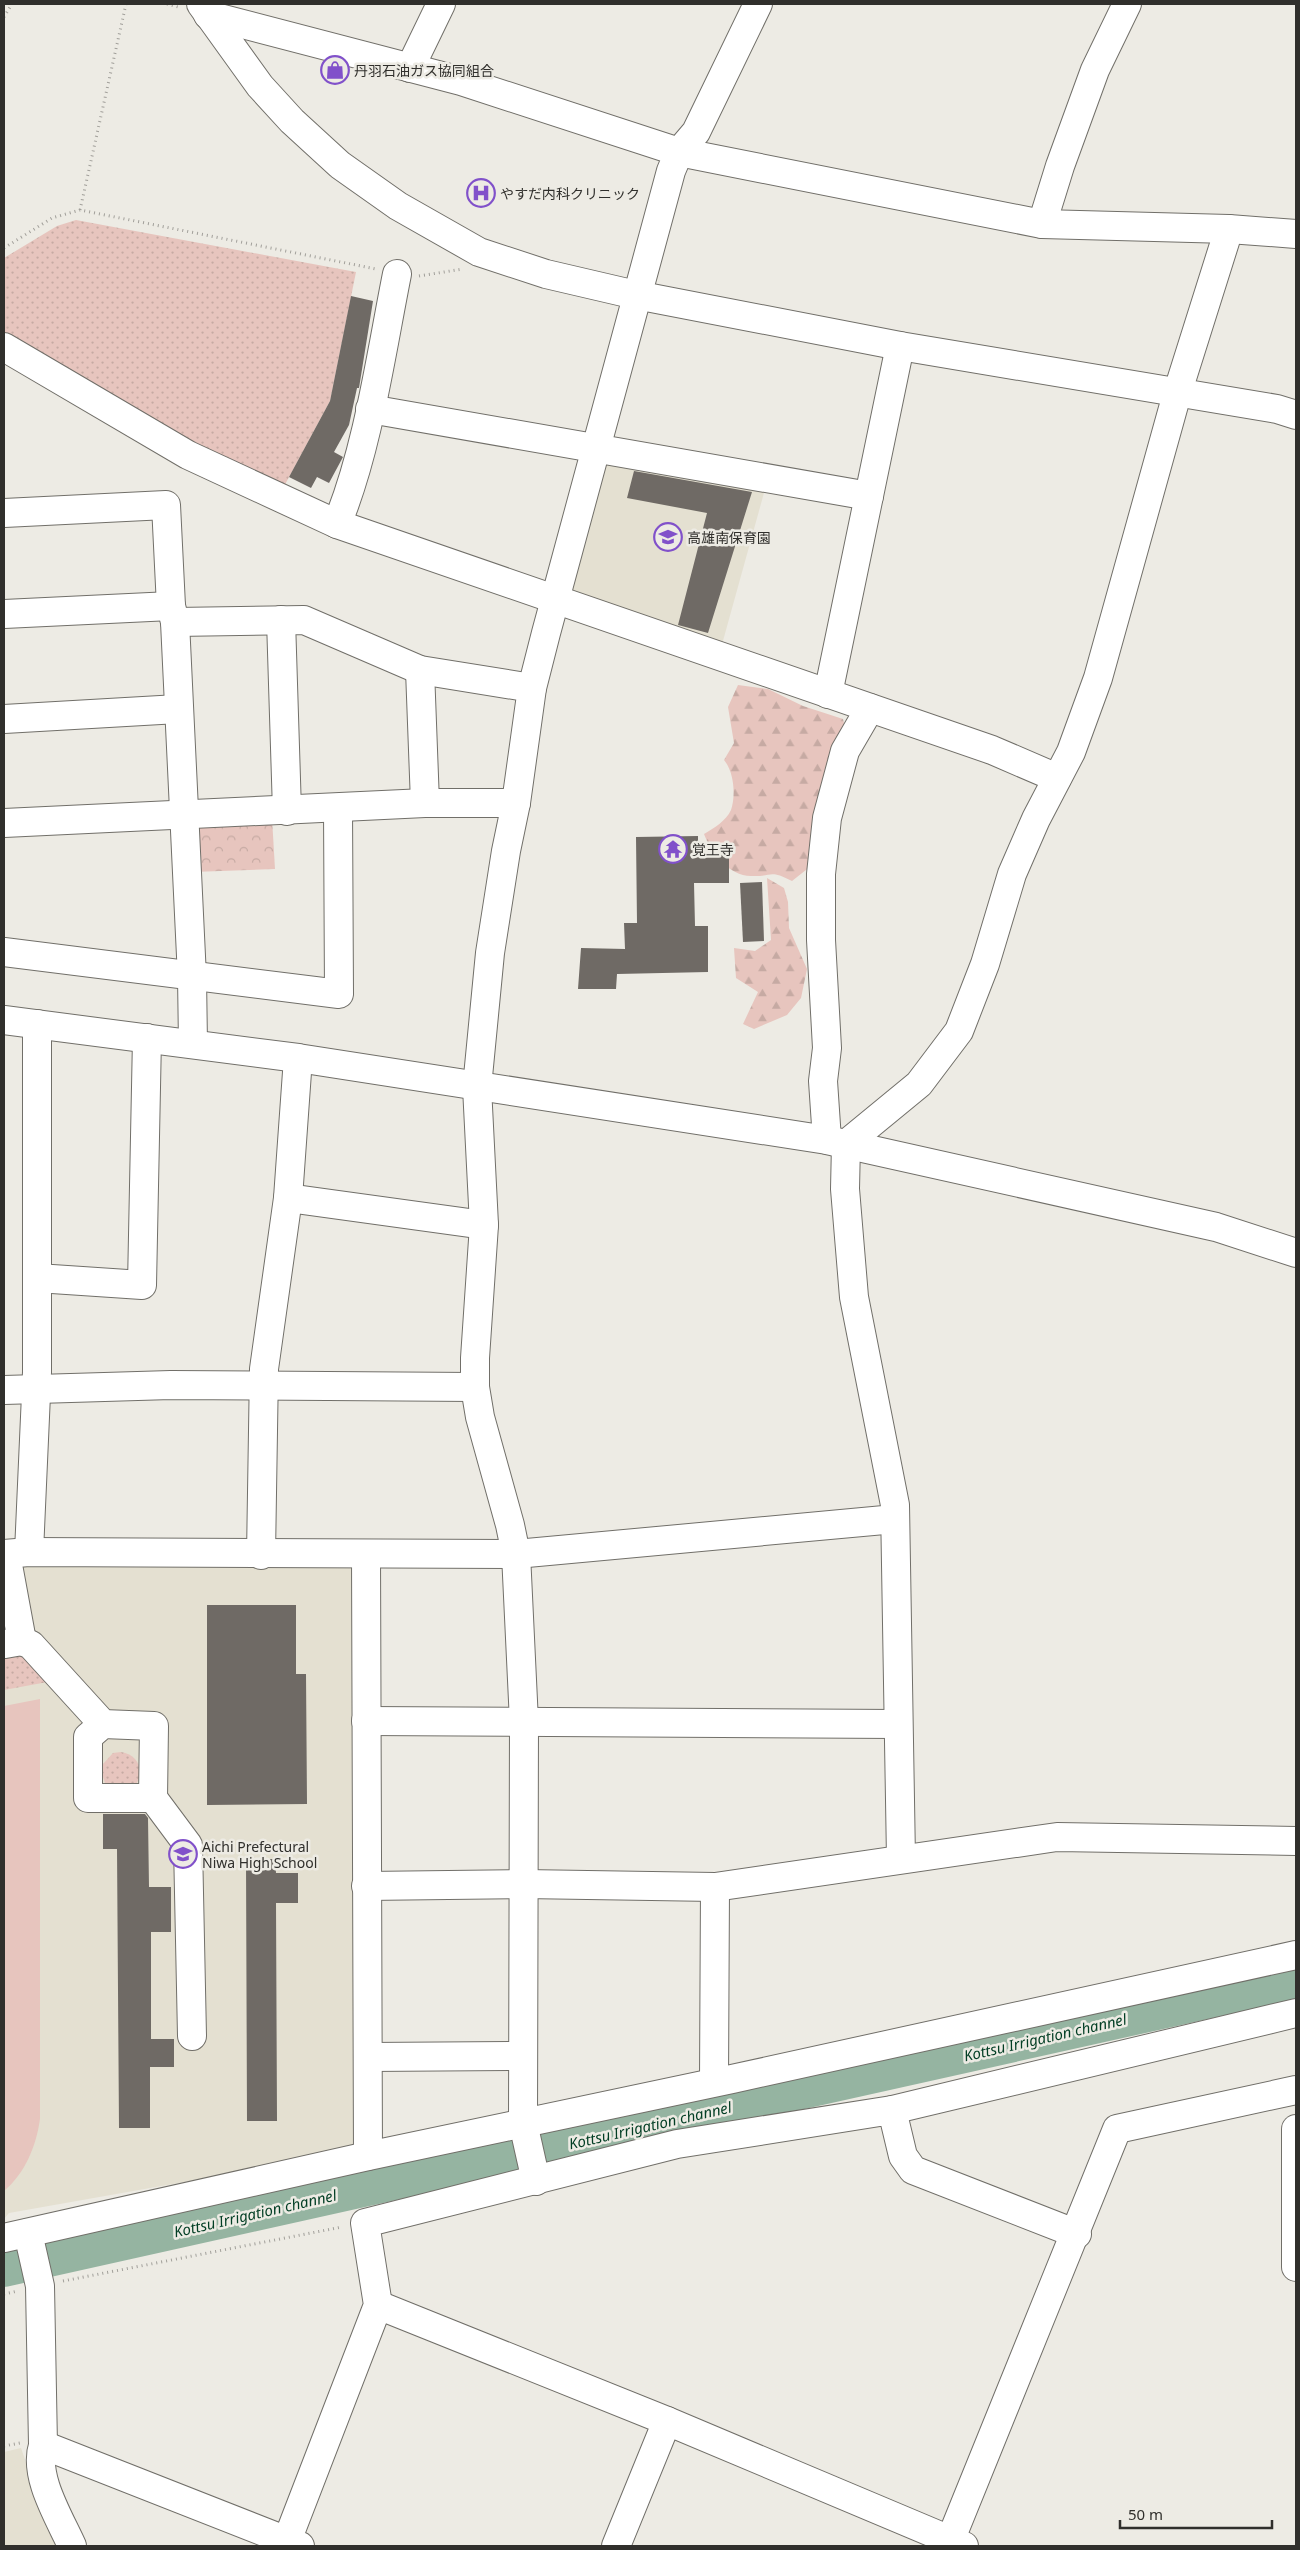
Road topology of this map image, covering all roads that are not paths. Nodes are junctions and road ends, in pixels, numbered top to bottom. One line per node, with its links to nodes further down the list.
1 (441, 4): 5 (street)
2 (758, 4): 6 (street)
3 (1128, 4): 7 (street)
4 (205, 9): 5 (street); 11 (street)
5 (410, 68): 6 (street)
6 (679, 152): 7 (street); 11 (street)
7 (1042, 224): 8 (street)
8 (1229, 228): 9 (street); 14 (street)
9 (1296, 234)
10 (397, 274): 15 (street)
11 (636, 295): 12 (street); 17 (street)
12 (900, 346): 14 (street); 18 (street)
13 (4, 347): 20 (street)
14 (1177, 394): 16 (street); 31 (street)
15 (370, 408): 17 (street); 20 (street)
16 (1296, 416)
17 (594, 450): 18 (street); 21 (street)
18 (869, 496): 27 (street)
19 (4, 513): 23 (street)
20 (337, 524): 21 (street)
21 (555, 600): 26 (street); 27 (street)
22 (4, 614): 23 (street)
23 (173, 614): 24 (street); 29 (street)
24 (281, 620): 25 (street); 35 (street)
25 (420, 670): 26 (street); 32 (street)
26 (532, 688): 33 (street)
27 (828, 694): 28 (street)
28 (870, 708): 31 (street); 46 (street)
29 (178, 709): 30 (street); 36 (street)
30 (4, 719)
31 (1057, 778): 46 (street)
32 (425, 803): 33 (street); 34 (street)
33 (516, 803): 45 (street)
34 (338, 809): 35 (street); 39 (street)
35 (288, 811): 36 (street)
36 (183, 814): 37 (street); 39 (street)
37 (4, 823)
38 (4, 952): 39 (street)
39 (192, 977): 43 (street)
40 (4, 1020): 41 (street)
41 (37, 1024): 42 (street); 50 (street)
42 (147, 1038): 43 (street); 50 (street)
43 (193, 1044): 44 (street)
44 (298, 1058): 45 (street); 47 (street)
45 (477, 1087): 46 (street); 48 (street)
46 (836, 1142): 49 (street); 55 (street)
47 (288, 1198): 48 (street); 51 (street)
48 (484, 1226): 52 (street)
49 (1296, 1253)
50 (37, 1278): 53 (street)
51 (263, 1386): 52 (street); 53 (street); 57 (street)
52 (475, 1387): 59 (street)
53 (35, 1388): 54 (street); 56 (street)
54 (4, 1390)
55 (895, 1519): 59 (street); 64 (street)
56 (13, 1553): 57 (street); 60 (street)
57 (261, 1554): 58 (street)
58 (366, 1554): 59 (street); 61 (street)
59 (516, 1554): 62 (street)
60 (13, 1643): 63 (street)
61 (366, 1721): 62 (street); 69 (street)
62 (524, 1722): 64 (street); 68 (street)
63 (103, 1724): 65 (street); 65 (street)
64 (898, 1724): 67 (street)
65 (153, 1798): 73 (street)
66 (1296, 1841): 67 (street)
67 (901, 1859): 70 (street)
68 (524, 1884): 69 (street); 70 (street); 74 (street)
69 (366, 1886): 75 (street)
70 (715, 1887): 76 (street)
71 (1296, 1955): 76 (street)
72 (1296, 2013): 78 (street)
73 (192, 2036)
74 (523, 2056): 75 (street); 79 (street)
75 (368, 2057): 81 (street)
76 (714, 2081): 79 (street)
77 (1296, 2090): 83 (street)
78 (892, 2110): 82 (street); 83 (street)
79 (523, 2123): 81 (street); 82 (street)
80 (1296, 2129): 85 (street)
81 (368, 2156): 84 (street)
82 (536, 2181): 86 (street)
83 (1077, 2234): 89 (street)
84 (22, 2237): 88 (street)
85 (1296, 2267)
86 (378, 2305): 87 (street); 90 (street)
87 (667, 2422): 89 (street); 92 (street)
88 (43, 2445): 90 (street); 91 (street)
89 (954, 2544)
90 (290, 2545)
91 (72, 2546)
92 (616, 2546)

